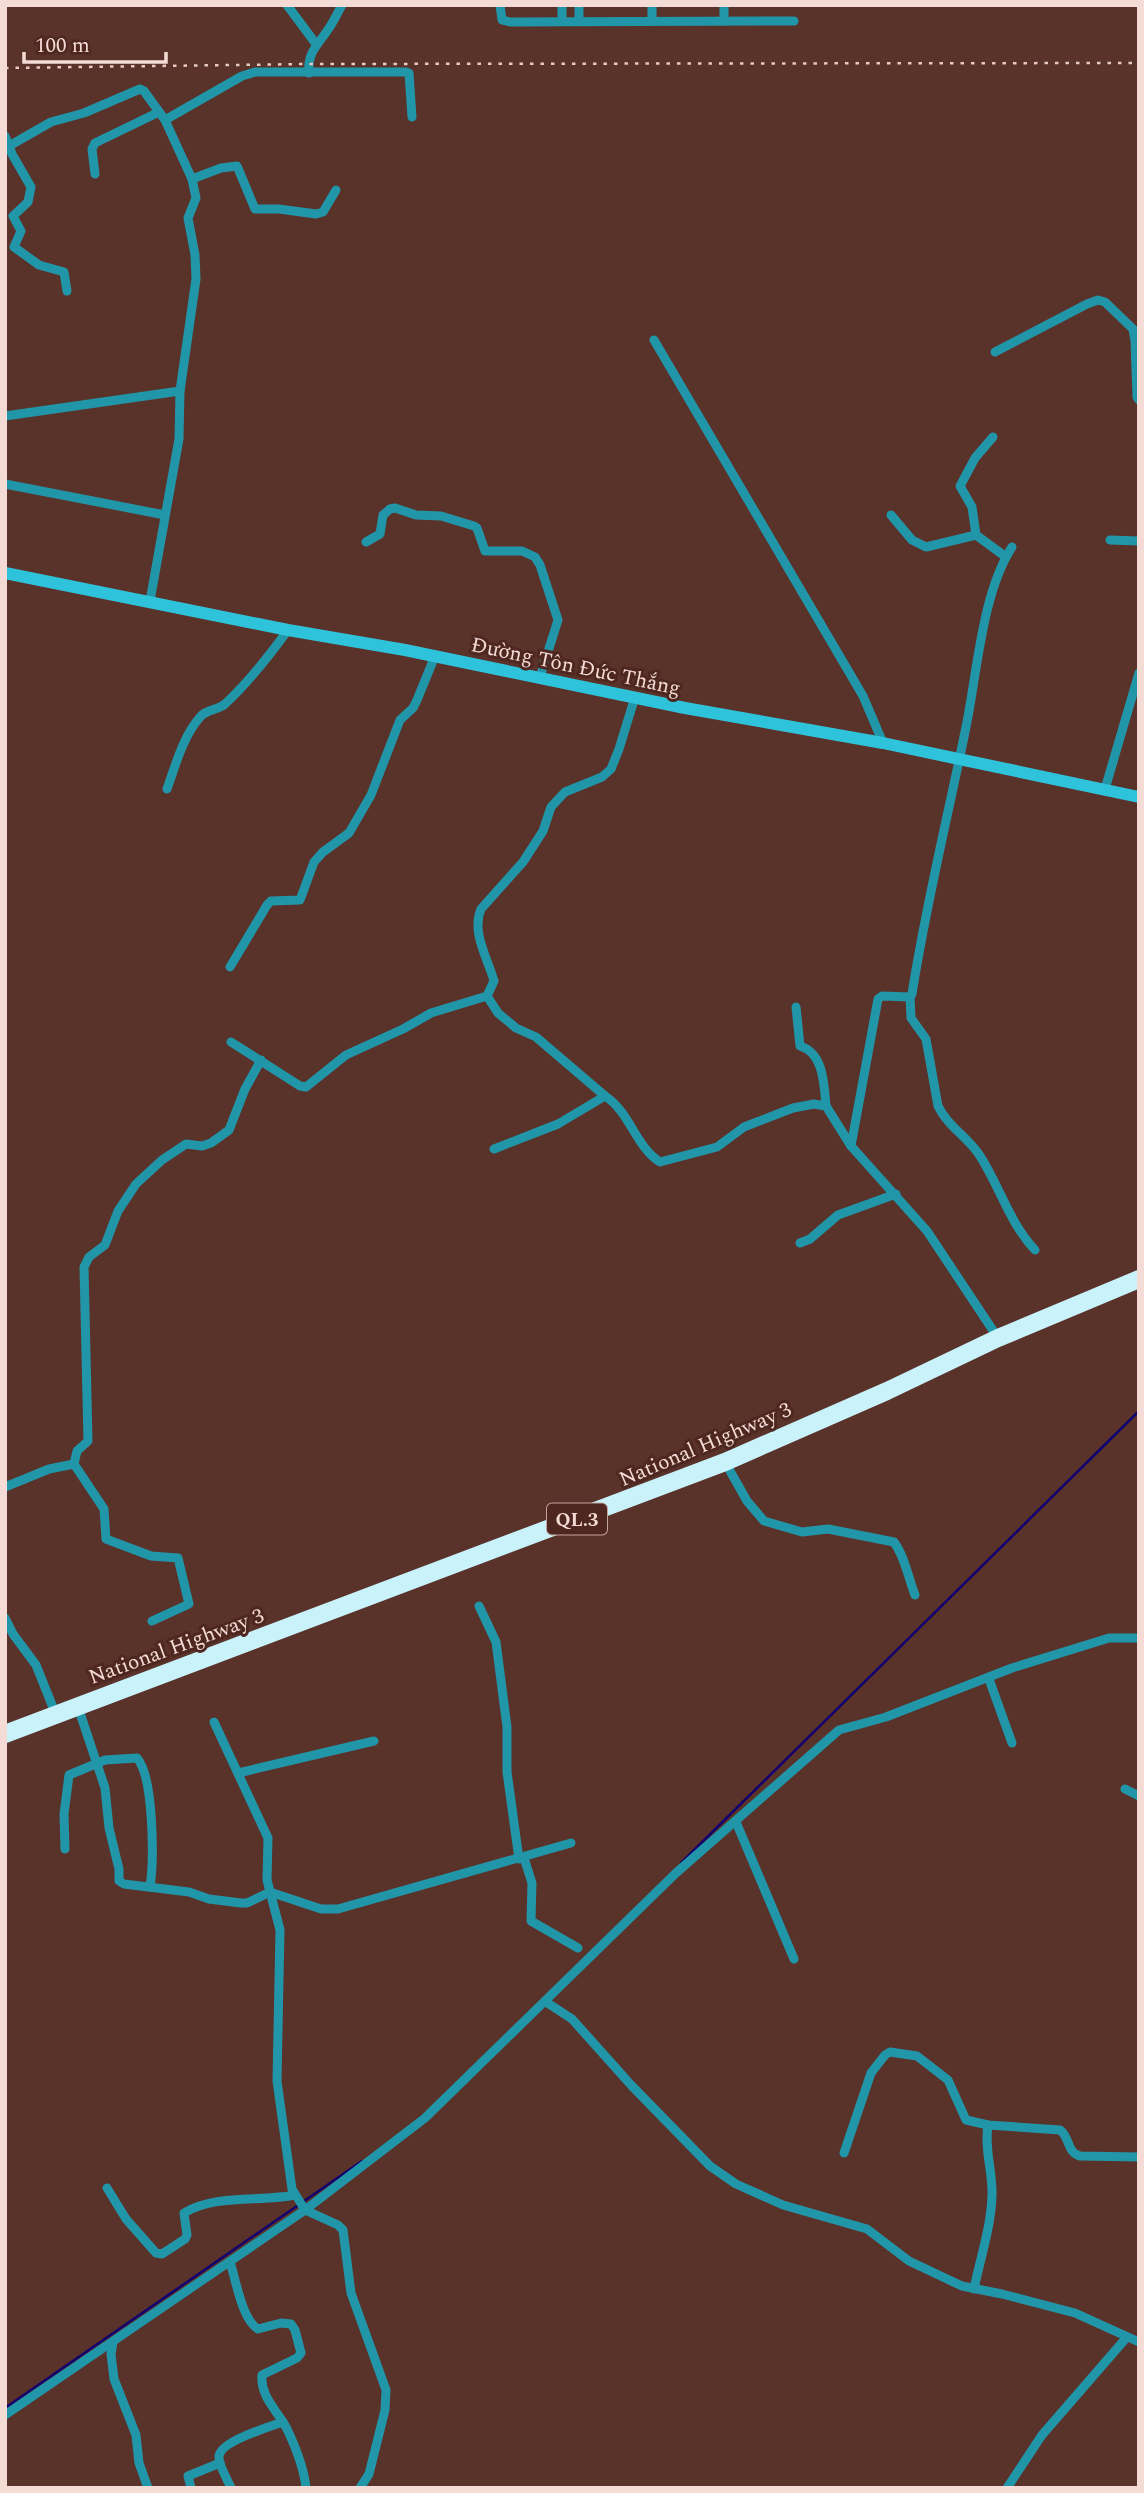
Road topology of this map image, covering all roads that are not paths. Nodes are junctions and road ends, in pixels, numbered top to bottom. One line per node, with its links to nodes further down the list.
1 (287, 5): 13 (street)
2 (342, 5): 13 (street)
3 (500, 5): 9 (street)
4 (562, 5): 9 (street)
5 (579, 5): 10 (street)
6 (652, 5): 11 (street)
7 (724, 5): 8 (street)
8 (724, 20): 11 (street); 12 (street)
9 (562, 21): 10 (street)
10 (579, 21): 11 (street)
11 (652, 21)
12 (794, 21)
13 (316, 44): 14 (street)
14 (309, 73): 15 (street); 16 (street)
15 (162, 116): 17 (street); 18 (street); 19 (street)
16 (412, 117)
17 (7, 141): 21 (street)
18 (94, 174)
19 (192, 179): 20 (street); 24 (street)
20 (336, 190)
21 (67, 291)
22 (654, 340): 44 (street)
23 (995, 352): 25 (street)
24 (180, 391): 26 (street); 29 (street)
25 (1139, 400)
26 (5, 416)
27 (993, 438): 31 (street)
28 (5, 484): 29 (street)
29 (166, 515): 38 (street)
30 (891, 515): 31 (street)
31 (976, 536): 36 (street)
32 (1110, 540): 33 (street)
33 (1139, 541)
34 (366, 542): 42 (street)
35 (1012, 547): 36 (street)
36 (1006, 557): 45 (street)
37 (5, 573): 38 (main road, Đường Tôn Đức Thắng)
38 (150, 601): 39 (main road, Đường Tôn Đức Thắng)
39 (288, 629): 40 (main road, Đường Tôn Đức Thắng); 46 (street)
40 (435, 656): 42 (main road, Đường Tôn Đức Thắng); 49 (street)
41 (1139, 673): 47 (street)
42 (540, 677): 43 (main road, Đường Tôn Đức Thắng)
43 (635, 697): 44 (main road, Đường Tôn Đức Thắng); 50 (street)
44 (883, 743): 45 (main road, Đường Tôn Đức Thắng)
45 (958, 760): 47 (main road, Đường Tôn Đức Thắng); 51 (street)
46 (167, 789)
47 (1105, 789): 48 (main road, Đường Tôn Đức Thắng)
48 (1139, 797)
49 (230, 967)
50 (487, 996): 54 (street); 55 (street)
51 (910, 997): 57 (street); 61 (street)
52 (796, 1007): 56 (street)
53 (231, 1042): 54 (street)
54 (261, 1060): 65 (street)
55 (604, 1096): 56 (street); 58 (street)
56 (826, 1106): 57 (street)
57 (851, 1146): 59 (street)
58 (494, 1149)
59 (896, 1194): 60 (street); 63 (street)
60 (800, 1243)
61 (1035, 1250)
62 (1139, 1279): 63 (highway, National Highway 3 / QL.3)
63 (998, 1338): 64 (highway, National Highway 3 / QL.3)
64 (725, 1462): 67 (street); 73 (highway, National Highway 3 / QL.3)
65 (74, 1464): 66 (street); 70 (street)
66 (5, 1487)
67 (915, 1595)
68 (479, 1606): 86 (street)
69 (5, 1618): 74 (street)
70 (152, 1621)
71 (1139, 1638): 72 (street)
72 (989, 1679): 78 (street); 83 (street)
73 (78, 1707): 74 (highway, National Highway 3 / QL.3); 79 (street)
74 (56, 1715): 76 (highway, National Highway 3 / QL.3)
75 (214, 1722): 80 (street)
76 (5, 1734)
77 (374, 1741): 80 (street)
78 (1012, 1743)
79 (97, 1765): 85 (street); 87 (street); 87 (street)
80 (239, 1773): 88 (street)
81 (1125, 1789): 82 (street)
82 (1139, 1796)
83 (736, 1822): 90 (street); 91 (street)
84 (571, 1843): 86 (street)
85 (65, 1849)
86 (521, 1859): 88 (street); 89 (street)
87 (150, 1887): 88 (street)
88 (270, 1892): 96 (street)
89 (578, 1948)
90 (794, 1959)
91 (546, 2002): 96 (street); 98 (street)
92 (988, 2125): 93 (street); 94 (street); 98 (street)
93 (844, 2152)
94 (1139, 2157)
95 (107, 2188): 96 (street)
96 (300, 2203): 97 (street); 109 (street)
97 (230, 2262): 100 (street); 103 (street)
98 (974, 2289): 99 (street)
99 (1127, 2337): 101 (street); 110 (street)
100 (113, 2342): 102 (street); 105 (street)
101 (1139, 2342)
102 (5, 2415)
103 (283, 2422): 104 (street); 108 (street)
104 (220, 2463): 106 (street); 107 (street)
105 (148, 2488)
106 (191, 2488)
107 (231, 2488)
108 (306, 2488)
109 (360, 2488)
110 (1007, 2488)

